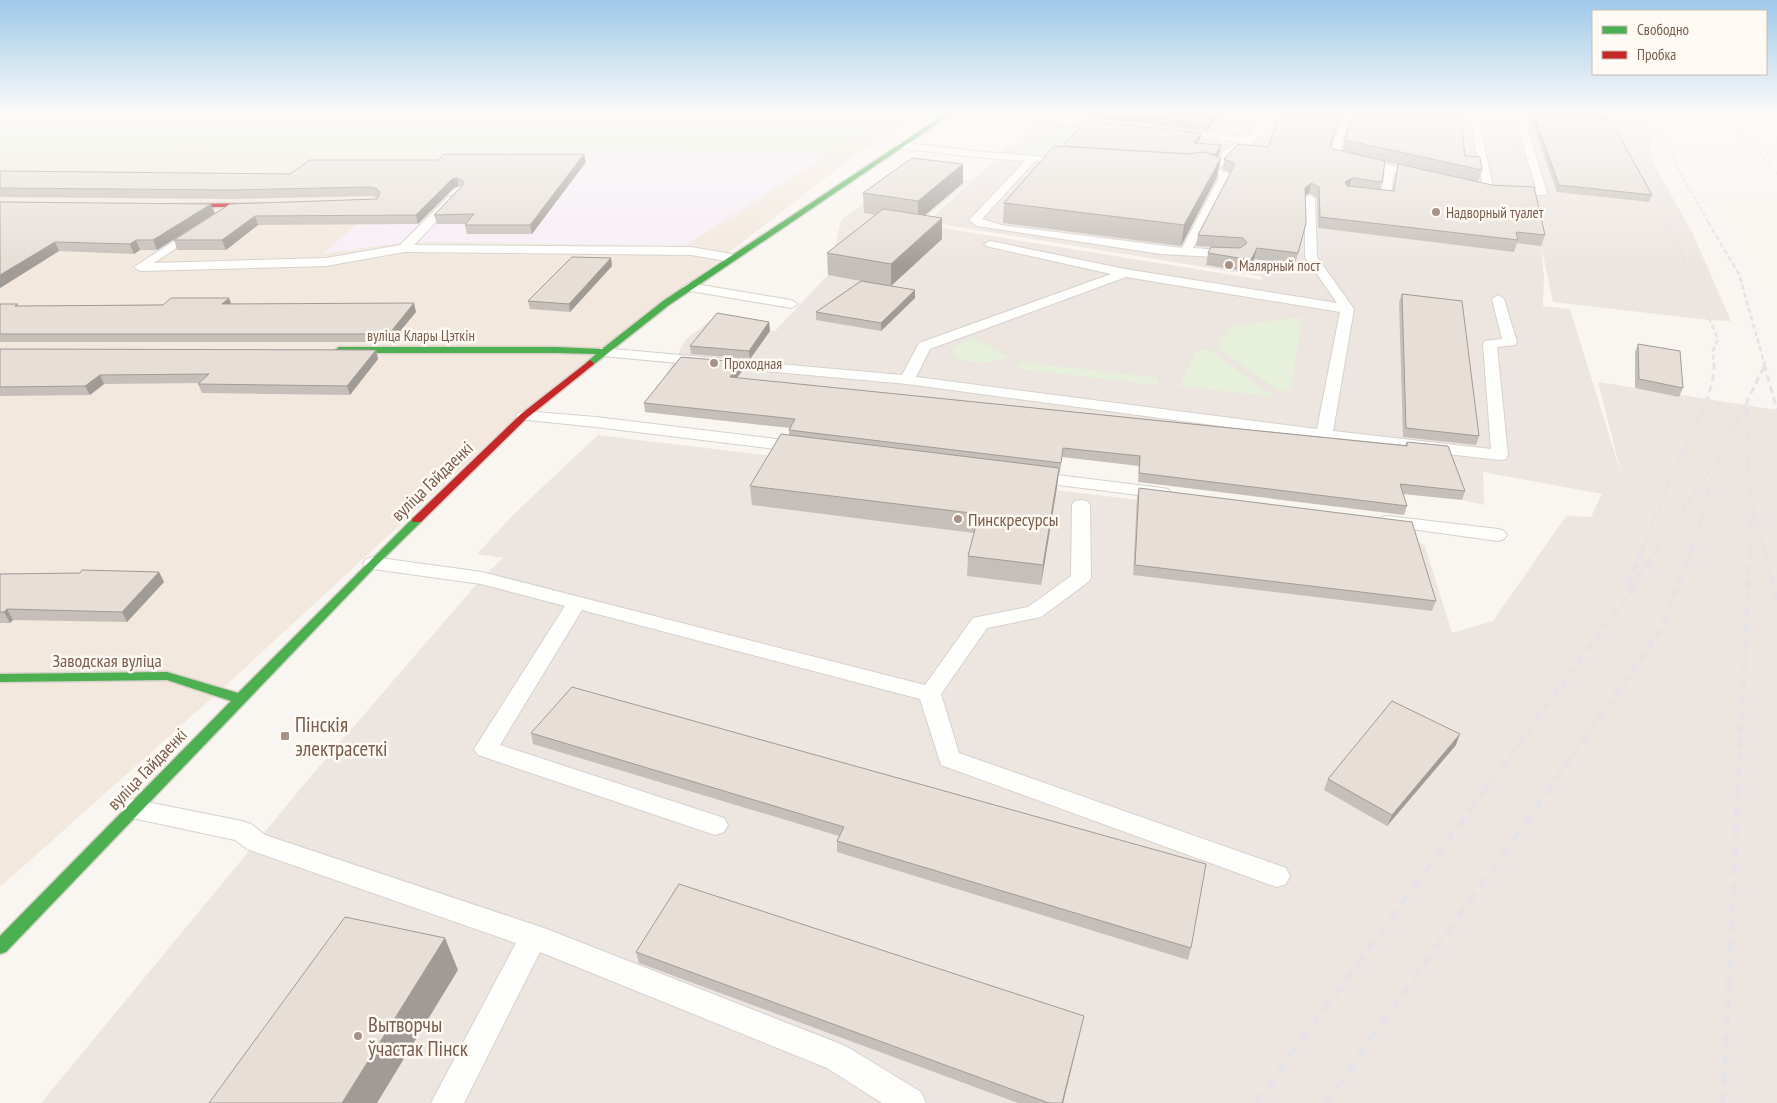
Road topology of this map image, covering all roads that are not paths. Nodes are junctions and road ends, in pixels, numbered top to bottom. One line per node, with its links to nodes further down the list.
1 (871, 164): 21 (street, вуліца Гайдаенкі)
2 (1027, 164): 19 (lane)
3 (1219, 164): 7 (lane)
4 (1375, 164): 9 (lane)
5 (1481, 164): 6 (lane)
6 (1532, 164)
7 (1204, 167): 8 (lane); 19 (lane)
8 (1184, 168)
9 (1390, 168): 10 (lane); 12 (lane)
10 (1435, 179)
11 (459, 191): 18 (lane)
12 (1358, 194)
13 (1310, 198): 26 (lane)
14 (165, 205): 16 (street)
15 (279, 205): 16 (street)
16 (232, 206): 18 (lane)
17 (990, 244): 22 (lane)
18 (404, 248): 21 (lane)
19 (1186, 251): 20 (lane)
20 (1237, 254)
21 (732, 258): 23 (street, вуліца Гайдаенкі)
22 (1124, 273): 26 (lane); 29 (lane)
23 (688, 287): 25 (lane); 28 (street, вуліца Гайдаенкі)
24 (1498, 299): 31 (lane)
25 (791, 304)
26 (1347, 309): 31 (lane)
27 (327, 350): 28 (street, вуліца Клары Цэткін)
28 (602, 352): 29 (lane); 30 (street, вуліца Гайдаенкі)
29 (907, 380): 31 (lane)
30 (524, 416): 32 (lane); 38 (street, вуліца Гайдаенкі)
31 (1324, 435)
32 (814, 449)
33 (1012, 474): 34 (lane)
34 (1181, 495)
35 (1081, 505): 41 (lane)
36 (1370, 519): 37 (lane)
37 (1498, 535)
38 (373, 563): 39 (lane); 42 (street, вуліца Гайдаенкі)
39 (577, 602): 41 (lane); 44 (lane)
40 (0, 678): 42 (street, Заводская вуліца)
41 (930, 694): 45 (lane)
42 (240, 699): 43 (street, вуліца Гайдаенкі)
43 (132, 809): 46 (lane); 47 (street, вуліца Гайдаенкі)
44 (715, 825)
45 (1277, 876)
46 (534, 937): 48 (lane); 49 (lane)
47 (0, 946)
48 (447, 1103)
49 (910, 1103)

